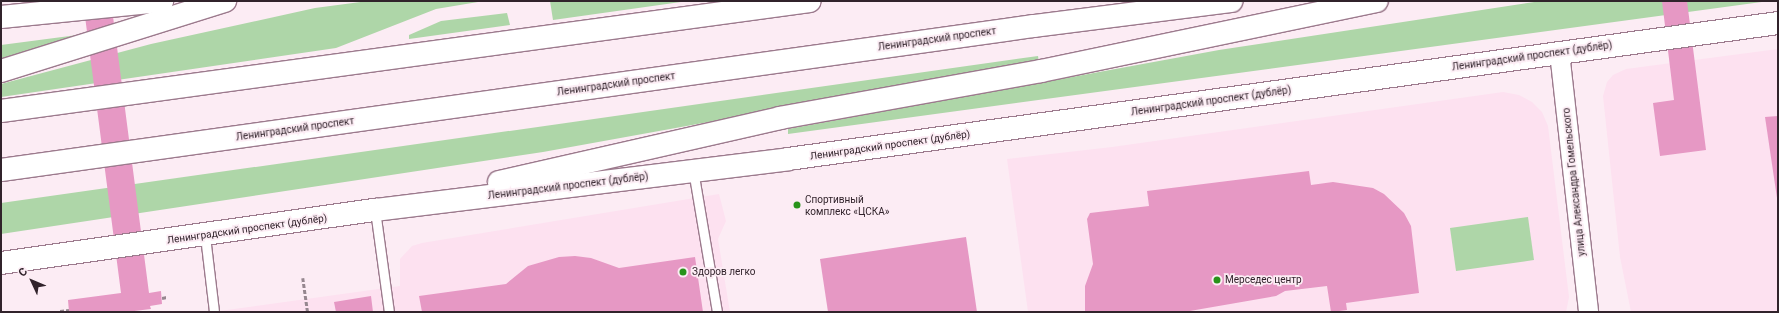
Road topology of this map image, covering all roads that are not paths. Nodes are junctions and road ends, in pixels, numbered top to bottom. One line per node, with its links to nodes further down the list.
1 (162, 1): 6 (main road)
2 (224, 1): 9 (main road)
3 (810, 1): 10 (main road)
4 (1231, 1): 11 (main road, Ленинградский проспект)
5 (1377, 1): 13 (main road)
6 (1, 17)
7 (1778, 24): 8 (main road, Ленинградский проспект (дублёр))
8 (1559, 52): 12 (main road, Ленинградский проспект (дублёр)); 19 (street, улица Александра Гомельского)
9 (1, 71)
10 (1, 111)
11 (1, 170)
12 (693, 170): 13 (main road, Ленинградский проспект (дублёр)); 18 (lane)
13 (375, 210): 14 (main road, Ленинградский проспект (дублёр)); 17 (lane)
14 (204, 236): 15 (main road, Ленинградский проспект (дублёр)); 16 (lane)
15 (1, 263)
16 (214, 312)
17 (389, 312)
18 (717, 312)
19 (1588, 312)

